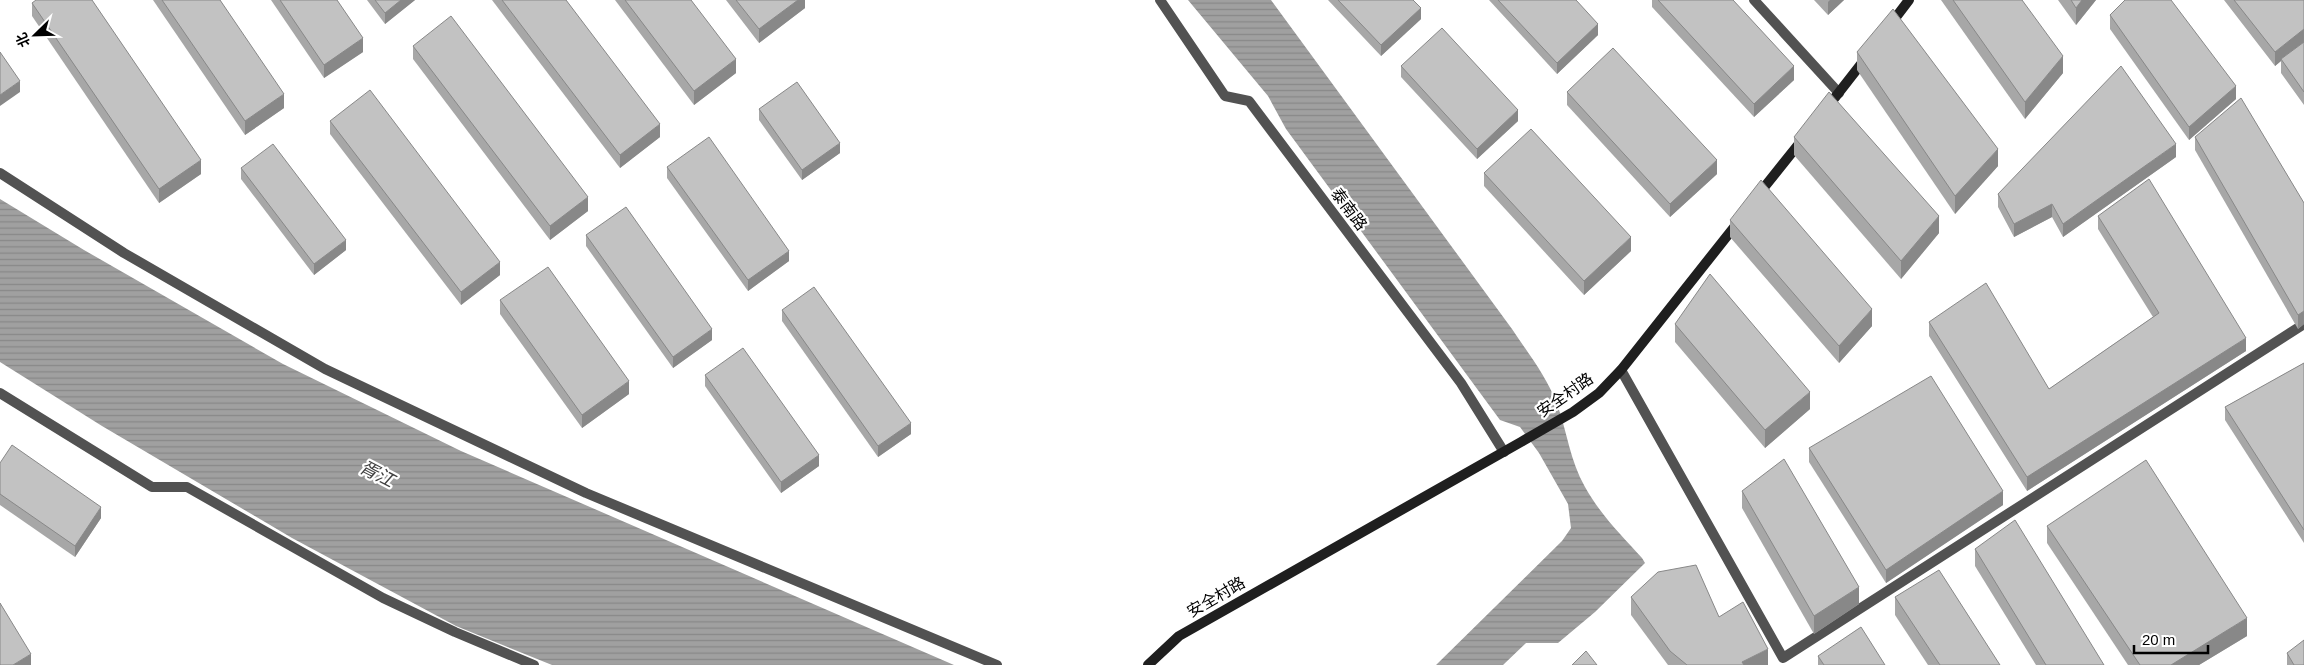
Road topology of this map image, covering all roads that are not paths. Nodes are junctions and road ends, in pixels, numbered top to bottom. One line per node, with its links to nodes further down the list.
1 (1160, 0): 13 (street, 泰南路)
2 (1754, 0): 6 (street)
3 (1909, 0): 4 (street)
4 (1886, 31)
5 (1874, 46): 6 (street)
6 (1839, 93): 7 (street)
7 (1821, 116)
8 (1809, 131): 11 (street, 安全村路)
9 (0, 173): 15 (street)
10 (2304, 324): 11 (street)
11 (1622, 370): 13 (street, 安全村路)
12 (0, 393): 14 (street)
13 (1504, 452): 16 (street, 安全村路)
14 (534, 665)
15 (997, 665)
16 (1148, 665)

